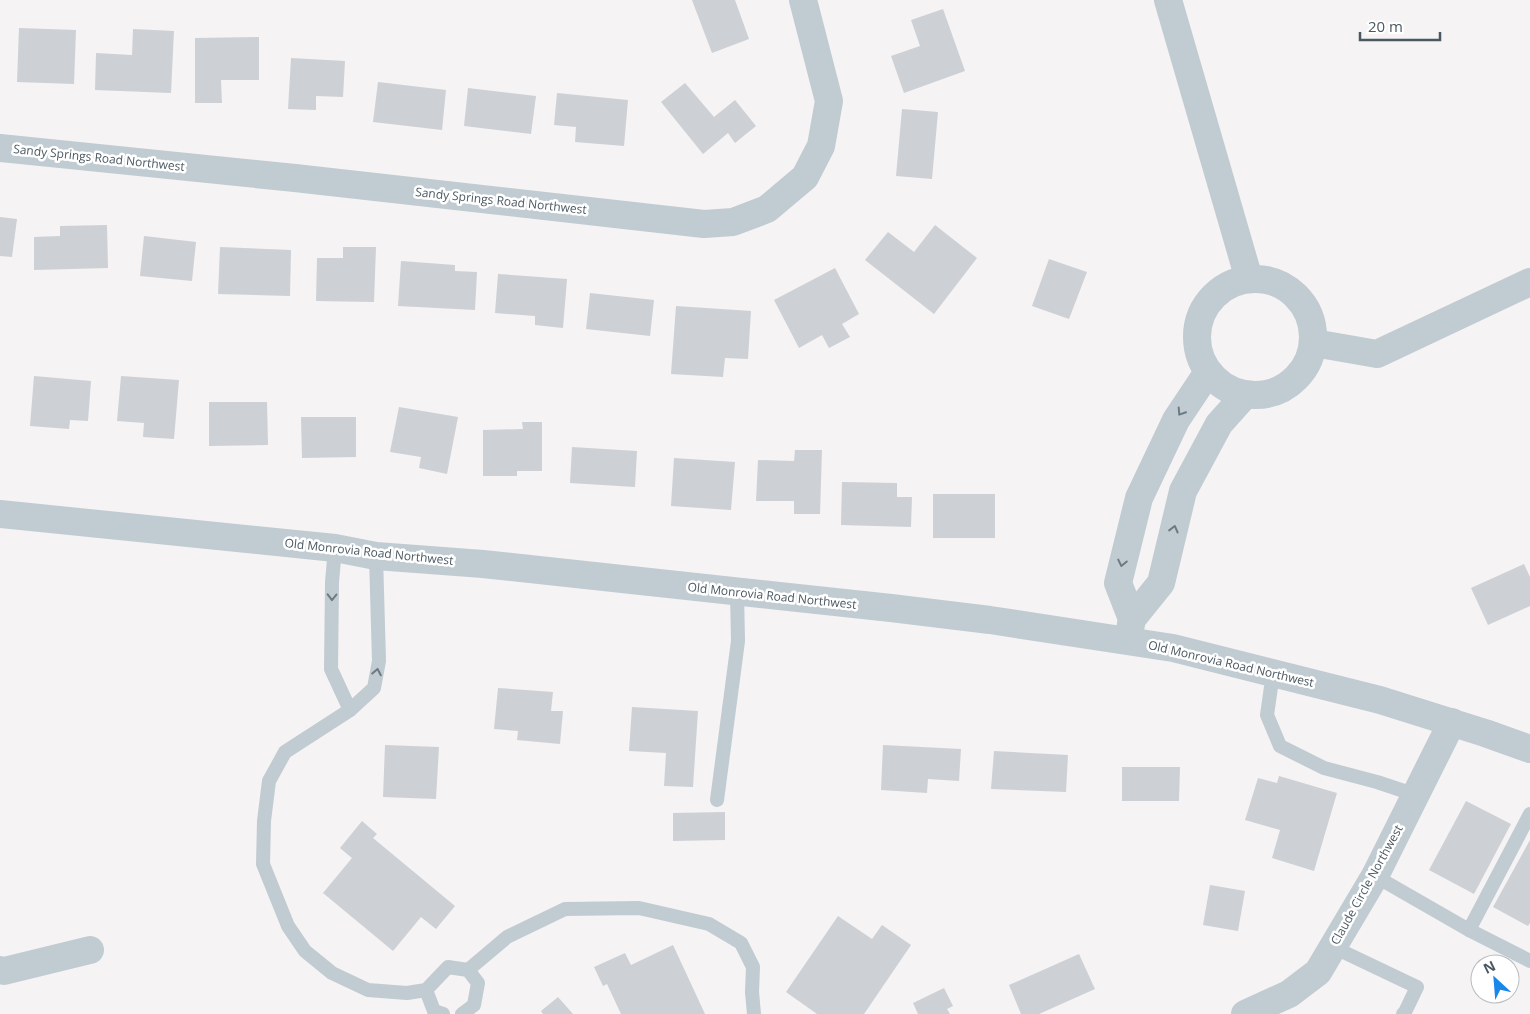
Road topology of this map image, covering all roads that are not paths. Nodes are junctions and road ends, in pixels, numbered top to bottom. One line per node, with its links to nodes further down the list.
1 (803, 0): 3 (street, Sandy Springs Road Northwest)
2 (1168, 0): 4 (street)
3 (0, 148)
4 (1249, 278): 6 (street); 7 (street)
5 (1530, 282): 6 (street)
6 (1314, 343): 8 (street)
7 (1208, 372): 8 (street); 13 (street, one-way to 13)
8 (1245, 395): 13 (street, one-way to 8)
9 (0, 514): 10 (street, Old Monrovia Road Northwest)
10 (335, 548): 11 (street, Old Monrovia Road Northwest); 15 (lane, one-way to 15)
11 (376, 556): 12 (street, Old Monrovia Road Northwest); 15 (lane, one-way to 11)
12 (737, 592): 13 (street, Old Monrovia Road Northwest); 19 (lane)
13 (1130, 630): 14 (street, Old Monrovia Road Northwest)
14 (1273, 673): 16 (street, Old Monrovia Road Northwest); 18 (lane)
15 (350, 710): 28 (lane)
16 (1452, 722): 17 (street, Old Monrovia Road Northwest); 18 (street, Claude Circle Northwest)
17 (1530, 749)
18 (1416, 795): 21 (street, Claude Circle Northwest)
19 (717, 800)
20 (1530, 814): 22 (lane)
21 (1375, 876): 22 (lane); 23 (street, Claude Circle Northwest)
22 (1469, 930): 25 (lane)
23 (1333, 947): 32 (street, Claude Circle Northwest); 33 (lane)
24 (90, 950): 26 (street)
25 (1530, 961)
26 (0, 970)
27 (468, 970): 28 (lane); 30 (lane); 31 (lane)
28 (426, 990): 29 (lane)
29 (443, 1014)
30 (462, 1014)
31 (754, 1014)
32 (1245, 1014)
33 (1403, 1014)

